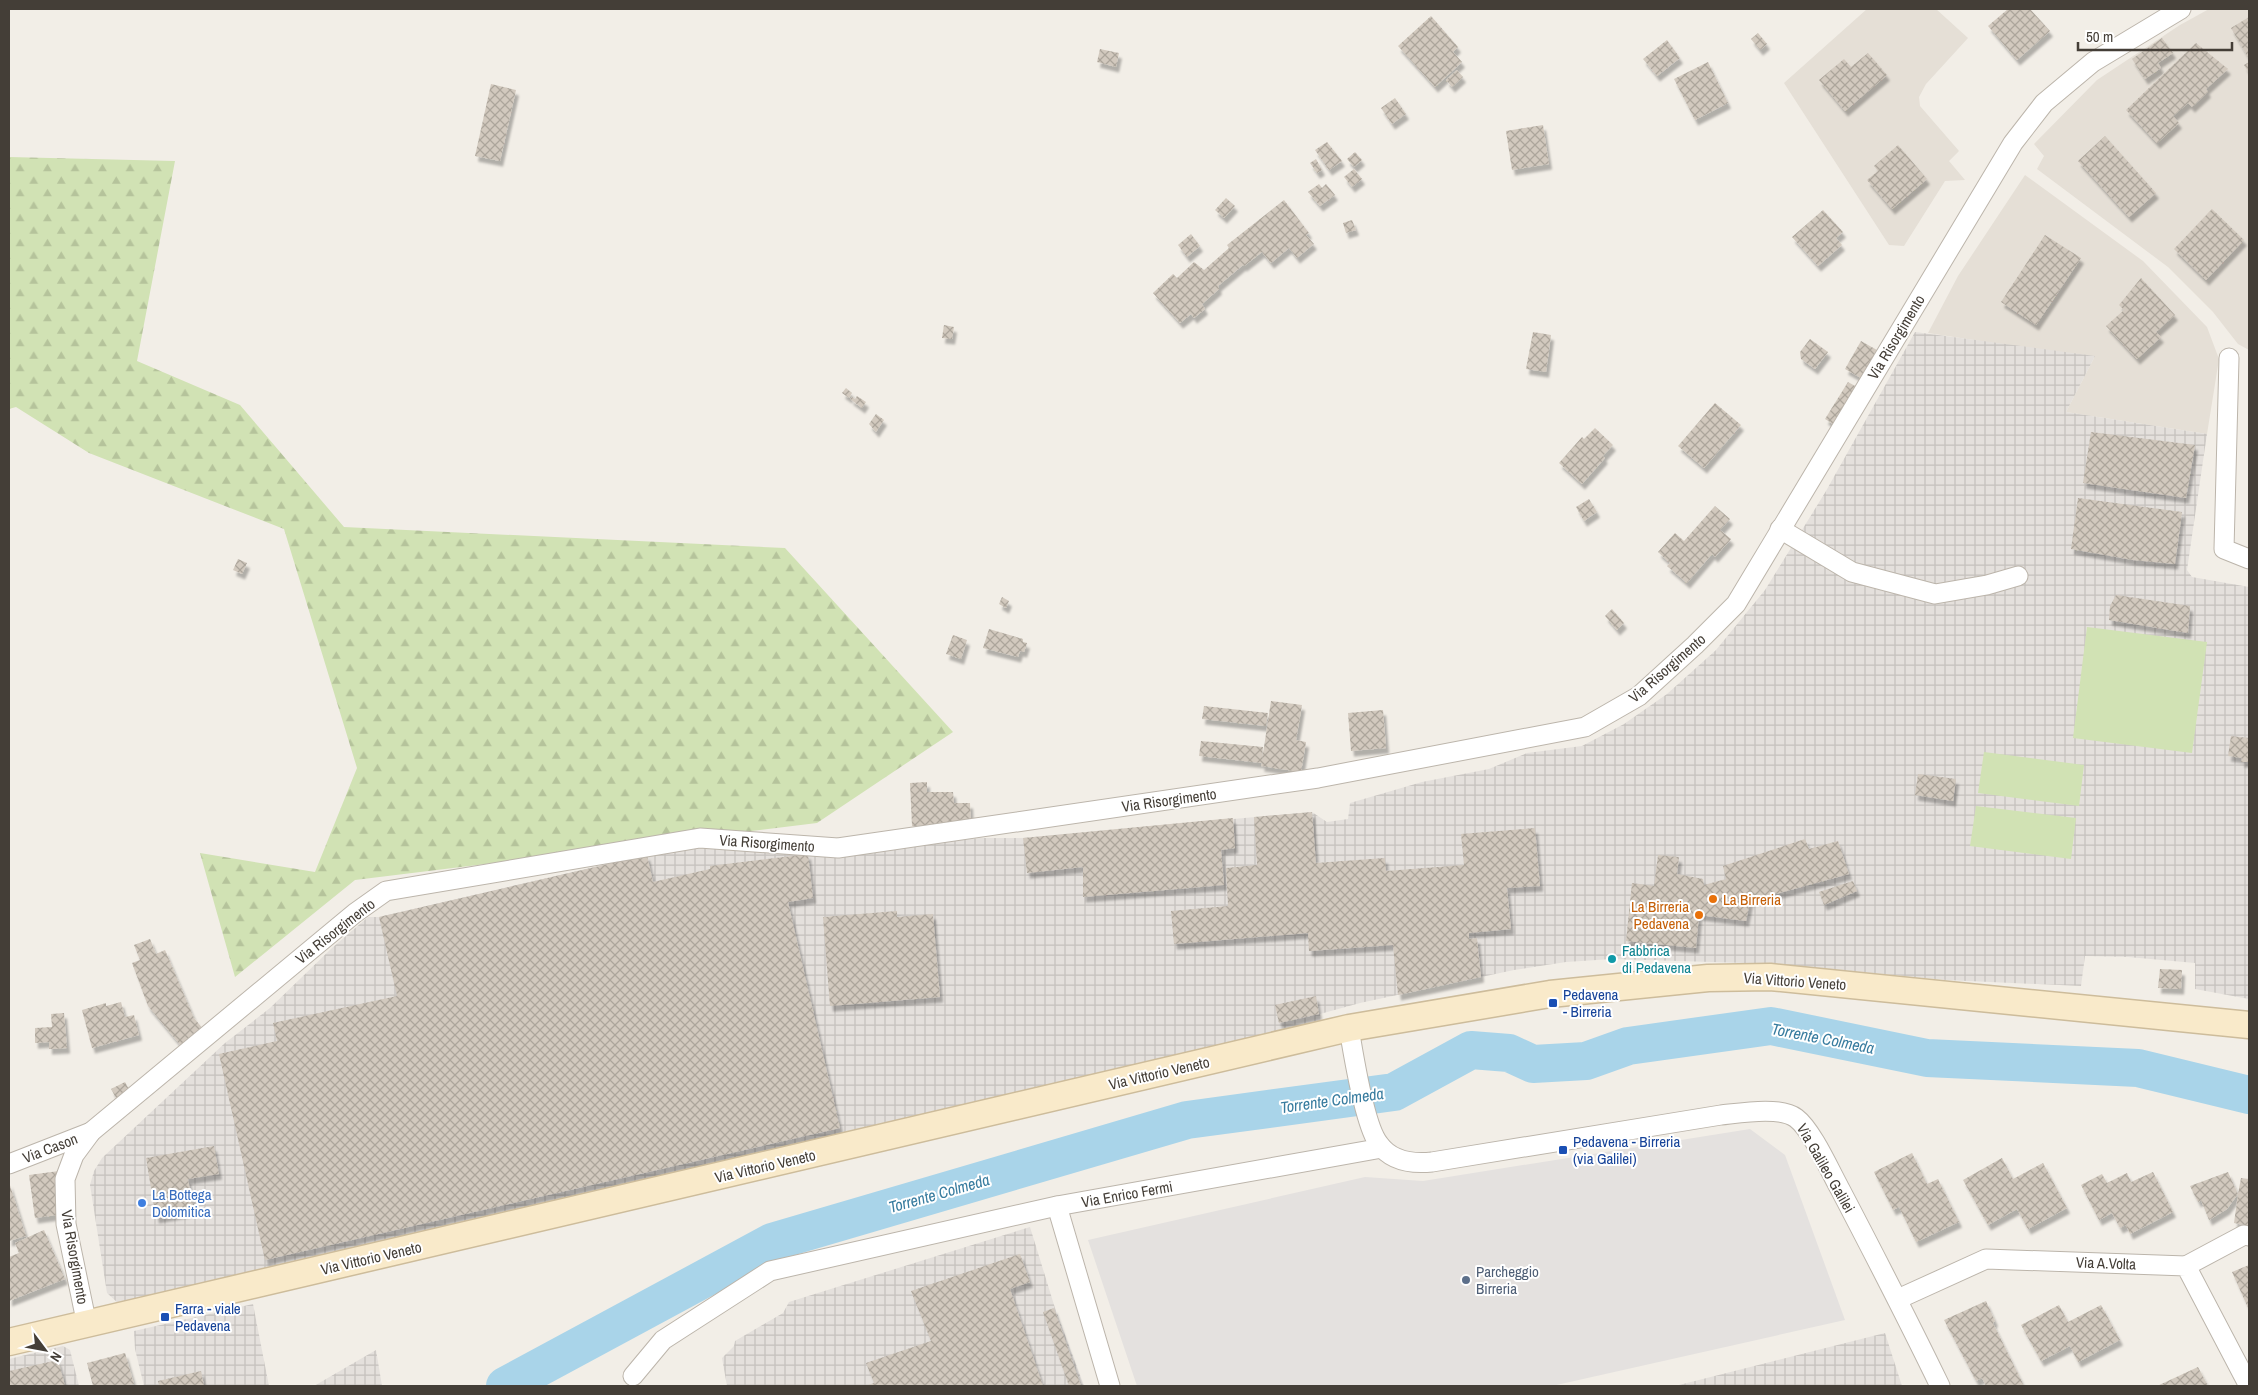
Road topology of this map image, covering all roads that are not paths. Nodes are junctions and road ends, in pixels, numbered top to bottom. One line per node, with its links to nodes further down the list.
1 (2181, 9): 3 (street, Via Risorgimento)
2 (2229, 358): 4 (street)
3 (1780, 529): 5 (street); 8 (street, Via Risorgimento)
4 (2249, 558)
5 (2018, 576)
6 (2249, 1024): 7 (main road, Via Vittorio Veneto)
7 (1349, 1028): 9 (street); 15 (main road, Via Vittorio Veneto)
8 (91, 1132): 10 (street, Via Cason); 15 (street, Via Risorgimento)
9 (1382, 1148): 11 (street, Via Enrico Fermi); 14 (street, Via Galileo Galilei)
10 (9, 1164)
11 (1057, 1206): 17 (street, Via Enrico Fermi); 18 (street)
12 (2249, 1236): 13 (street)
13 (2186, 1266): 14 (street, Via A.Volta); 20 (street)
14 (1898, 1299): 19 (street, Via Galileo Galilei)
15 (87, 1325): 16 (main road, Via Vittorio Veneto)
16 (9, 1342)
17 (633, 1376)
18 (1110, 1386)
19 (1940, 1386)
20 (2249, 1386)

